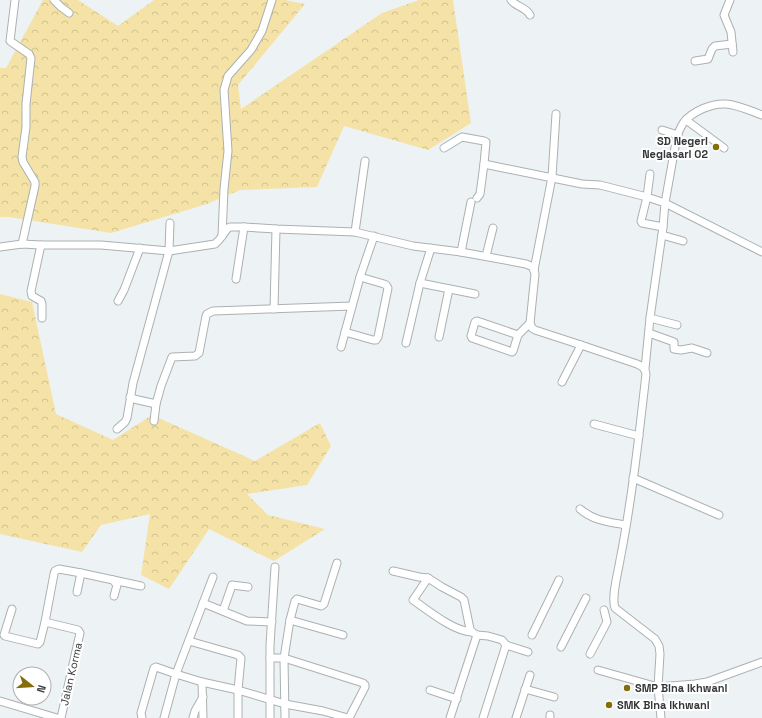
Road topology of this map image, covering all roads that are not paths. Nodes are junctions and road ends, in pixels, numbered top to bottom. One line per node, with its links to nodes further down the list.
1 (15, 0): 36 (street)
2 (54, 0): 6 (street)
3 (272, 0): 34 (street)
4 (511, 0): 7 (street)
5 (730, 0): 8 (street)
6 (69, 13)
7 (530, 15)
8 (732, 44): 9 (street); 10 (street)
9 (733, 52)
10 (695, 61)
11 (556, 114): 21 (street)
12 (762, 115): 13 (street)
13 (686, 120): 15 (street); 17 (street)
14 (662, 130): 15 (street)
15 (678, 135): 25 (street)
16 (444, 148): 19 (street)
17 (724, 148)
18 (366, 161): 31 (street)
19 (484, 164): 21 (street); 23 (street)
20 (650, 174): 22 (street)
21 (552, 177): 22 (street); 45 (street)
22 (647, 197): 25 (street); 28 (street)
23 (477, 198)
24 (471, 202): 42 (street)
25 (665, 203): 28 (street); 43 (street)
26 (170, 223): 41 (street)
27 (244, 227): 30 (street); 34 (street); 47 (street)
28 (663, 227): 32 (street)
29 (493, 228): 44 (street)
30 (276, 229): 31 (street); 53 (street)
31 (355, 232): 33 (street)
32 (662, 235): 35 (street); 55 (street)
33 (374, 236): 40 (street); 46 (street)
34 (222, 237): 41 (street)
35 (684, 241)
36 (22, 244): 37 (street); 38 (street)
37 (41, 245): 39 (street); 54 (street)
38 (0, 247)
39 (140, 248): 41 (street); 51 (street)
40 (431, 248): 42 (street); 48 (street)
41 (169, 251): 68 (street)
42 (461, 252): 44 (street)
43 (762, 252)
44 (486, 256): 45 (street)
45 (534, 270): 56 (street)
46 (360, 277): 52 (street); 58 (street)
47 (236, 279)
48 (420, 283): 49 (street); 62 (street)
49 (449, 289): 50 (street); 61 (street)
50 (475, 294)
51 (118, 301)
52 (352, 306): 53 (street); 58 (street)
53 (274, 309): 69 (street)
54 (42, 318)
55 (650, 318): 57 (street); 59 (street)
56 (530, 323): 60 (street); 63 (street)
57 (676, 326)
58 (345, 332): 64 (street)
59 (649, 333): 65 (street); 66 (street)
60 (518, 336): 60 (street)
61 (439, 337)
62 (406, 343)
63 (581, 345): 66 (street); 67 (street)
64 (341, 347)
65 (708, 353)
66 (645, 369): 73 (street)
67 (562, 382)
68 (130, 397): 69 (street); 72 (street)
69 (156, 404): 70 (street)
70 (154, 421)
71 (594, 424): 73 (street)
72 (117, 429)
73 (639, 436): 74 (street)
74 (633, 478): 76 (street); 77 (street)
75 (580, 509): 77 (street)
76 (719, 515)
77 (626, 525): 113 (street)
78 (337, 563): 95 (street)
79 (275, 567): 97 (street)
80 (393, 571): 83 (street)
81 (82, 573): 84 (street); 88 (street); 96 (street)
82 (213, 577): 91 (street)
83 (428, 578): 98 (street); 98 (street)
84 (113, 580): 86 (street); 89 (street)
85 (560, 580): 100 (street)
86 (140, 586)
87 (248, 588): 94 (street)
88 (77, 592)
89 (114, 596)
90 (586, 598): 103 (street)
91 (203, 603): 94 (street); 101 (street)
92 (12, 609): 96 (street)
93 (604, 610): 105 (street)
94 (223, 611): 97 (street)
95 (290, 620): 99 (street); 107 (street)
96 (45, 622): 126 (street, Jalan Korma)
97 (272, 622): 106 (street)
98 (474, 634): 102 (street); 119 (street)
99 (343, 635)
100 (532, 635)
101 (189, 641): 110 (street); 115 (street)
102 (506, 645): 104 (street); 136 (street)
103 (561, 647)
104 (528, 652)
105 (590, 654)
106 (270, 658): 107 (street); 120 (street)
107 (284, 658): 122 (street); 134 (street)
108 (762, 662): 113 (street)
109 (598, 670): 113 (street)
110 (176, 674): 112 (street); 127 (street); 128 (street)
111 (530, 675): 114 (street)
112 (202, 682): 115 (street); 117 (street)
113 (658, 687): 138 (street)
114 (525, 688): 118 (street); 137 (street)
115 (238, 690): 120 (street); 131 (street)
116 (430, 690): 119 (street)
117 (203, 697): 129 (street); 130 (street)
118 (554, 697)
119 (456, 699): 135 (street)
120 (270, 700): 122 (street); 132 (street)
121 (0, 701): 124 (street)
122 (285, 704): 123 (street); 133 (street)
123 (323, 714): 134 (street)
124 (43, 716): 125 (street)
125 (57, 718)
126 (61, 718)
127 (142, 718)
128 (164, 718)
129 (193, 718)
130 (203, 718)
131 (238, 718)
132 (270, 718)
133 (285, 718)
134 (348, 718)
135 (450, 718)
136 (483, 718)
137 (516, 718)
138 (661, 718)

